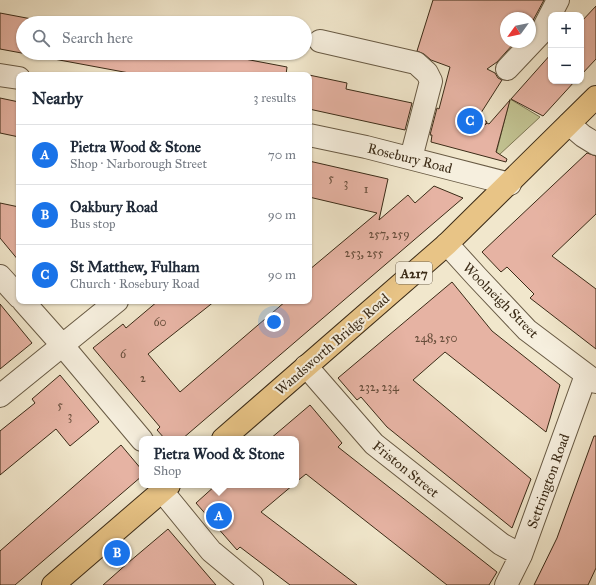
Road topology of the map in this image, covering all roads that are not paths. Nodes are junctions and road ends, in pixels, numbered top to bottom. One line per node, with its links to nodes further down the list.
1 (558, 0): 3 (street)
2 (320, 41): 10 (street)
3 (507, 70)
4 (0, 75): 5 (street)
5 (16, 78)
6 (596, 97): 7 (main road, Wandsworth Bridge Road / A217)
7 (569, 124): 9 (street); 11 (main road, Wandsworth Bridge Road / A217)
8 (312, 136): 10 (street, Rosebury Road)
9 (596, 144)
10 (411, 158): 11 (street, Rosebury Road)
11 (510, 184): 12 (main road, Wandsworth Bridge Road / A217)
12 (447, 244): 18 (main road, Wandsworth Bridge Road / A217); 19 (street, Woolneigh Street)
13 (0, 276): 14 (street)
14 (16, 294)
15 (26, 304): 17 (street)
16 (113, 304): 17 (street)
17 (63, 346): 20 (street); 21 (street)
18 (306, 366): 22 (main road, Wandsworth Bridge Road / A217); 24 (street, Friston Street)
19 (591, 378): 24 (street, Settrington Road)
20 (0, 396)
21 (139, 436)
22 (226, 436)
23 (165, 488): 25 (main road); 26 (street)
24 (521, 555): 27 (street, Settrington Road)
25 (53, 585)
26 (252, 585)
27 (506, 585)

